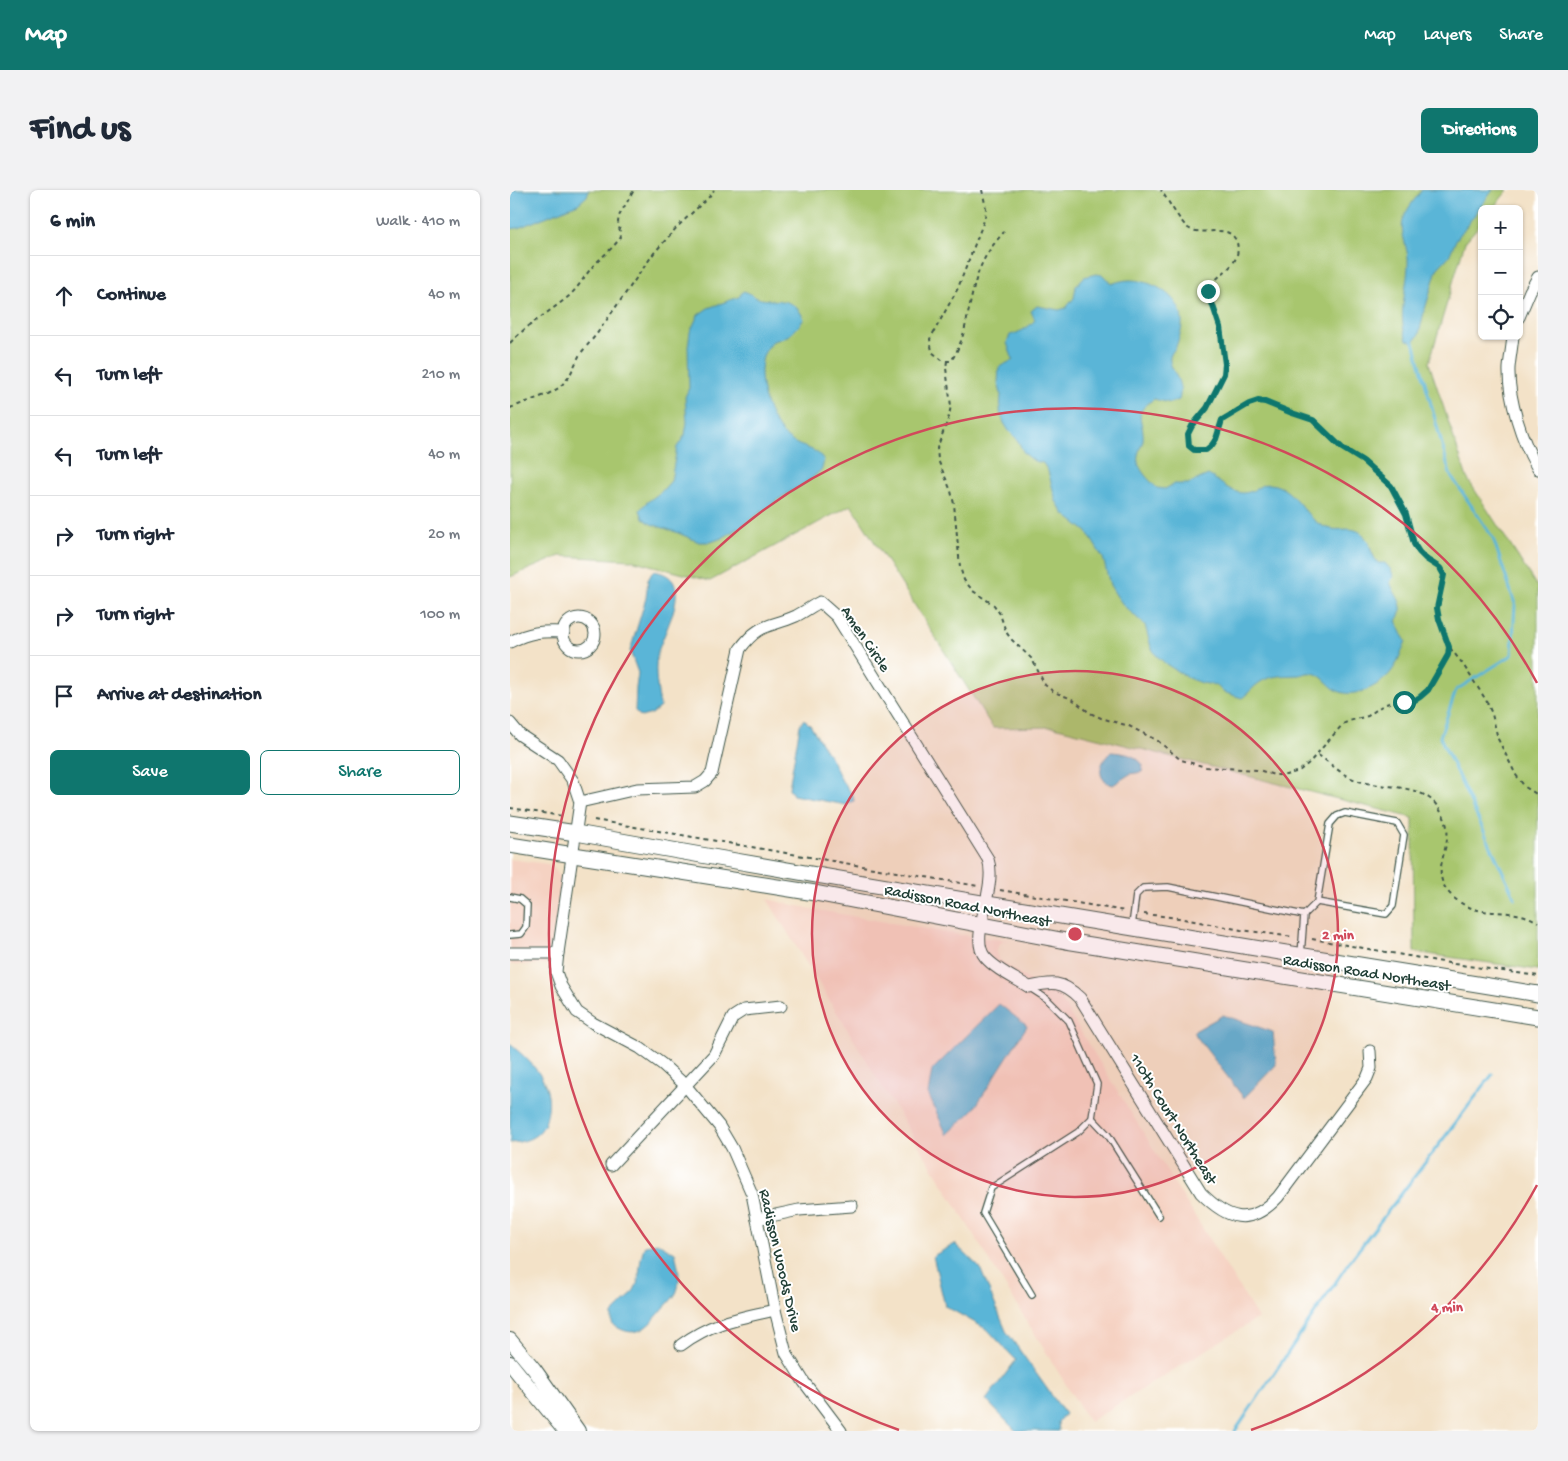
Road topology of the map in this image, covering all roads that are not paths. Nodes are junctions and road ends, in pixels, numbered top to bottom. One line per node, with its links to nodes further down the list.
1 (1538, 277): 2 (street)
2 (1523, 308)
3 (1512, 340): 4 (street)
4 (1538, 469)
5 (564, 632): 6 (street)
6 (510, 642)
7 (510, 723): 8 (street)
8 (580, 802): 10 (street, Radisson Woods Drive); 15 (street, Amen Circle)
9 (510, 824): 10 (main road, Radisson Road Northeast)
10 (576, 833): 12 (street, Radisson Woods Drive); 15 (main road, Radisson Road Northeast)
11 (510, 845): 12 (main road, Radisson Road Northeast)
12 (572, 854): 17 (main road, Radisson Road Northeast); 21 (street, Radisson Woods Drive)
13 (510, 897): 19 (lane)
14 (1317, 902): 14 (lane); 16 (lane)
15 (987, 905): 17 (street); 18 (main road, Radisson Road Northeast)
16 (1304, 915): 18 (lane); 22 (lane)
17 (982, 924): 23 (street); 26 (main road, Radisson Road Northeast)
18 (1132, 927): 22 (main road, Radisson Road Northeast)
19 (510, 935)
20 (510, 953): 21 (street)
21 (558, 953): 28 (street, Radisson Woods Drive)
22 (1301, 955): 24 (main road, Radisson Road Northeast)
23 (1029, 988): 27 (street, 110th Court Northeast); 29 (lane)
24 (1538, 994)
25 (781, 1006): 28 (street)
26 (1538, 1016)
27 (1370, 1051)
28 (686, 1085): 30 (street); 33 (street, Radisson Woods Drive)
29 (1092, 1118): 32 (lane); 34 (lane)
30 (611, 1165)
31 (852, 1206): 33 (street)
32 (1159, 1216)
33 (757, 1219): 35 (street, Radisson Woods Drive)
34 (1032, 1296)
35 (775, 1310): 37 (street); 41 (street, Radisson Woods Drive)
36 (510, 1340): 40 (street)
37 (681, 1344)
38 (510, 1363): 39 (street)
39 (565, 1431)
40 (578, 1431)
41 (841, 1431)

